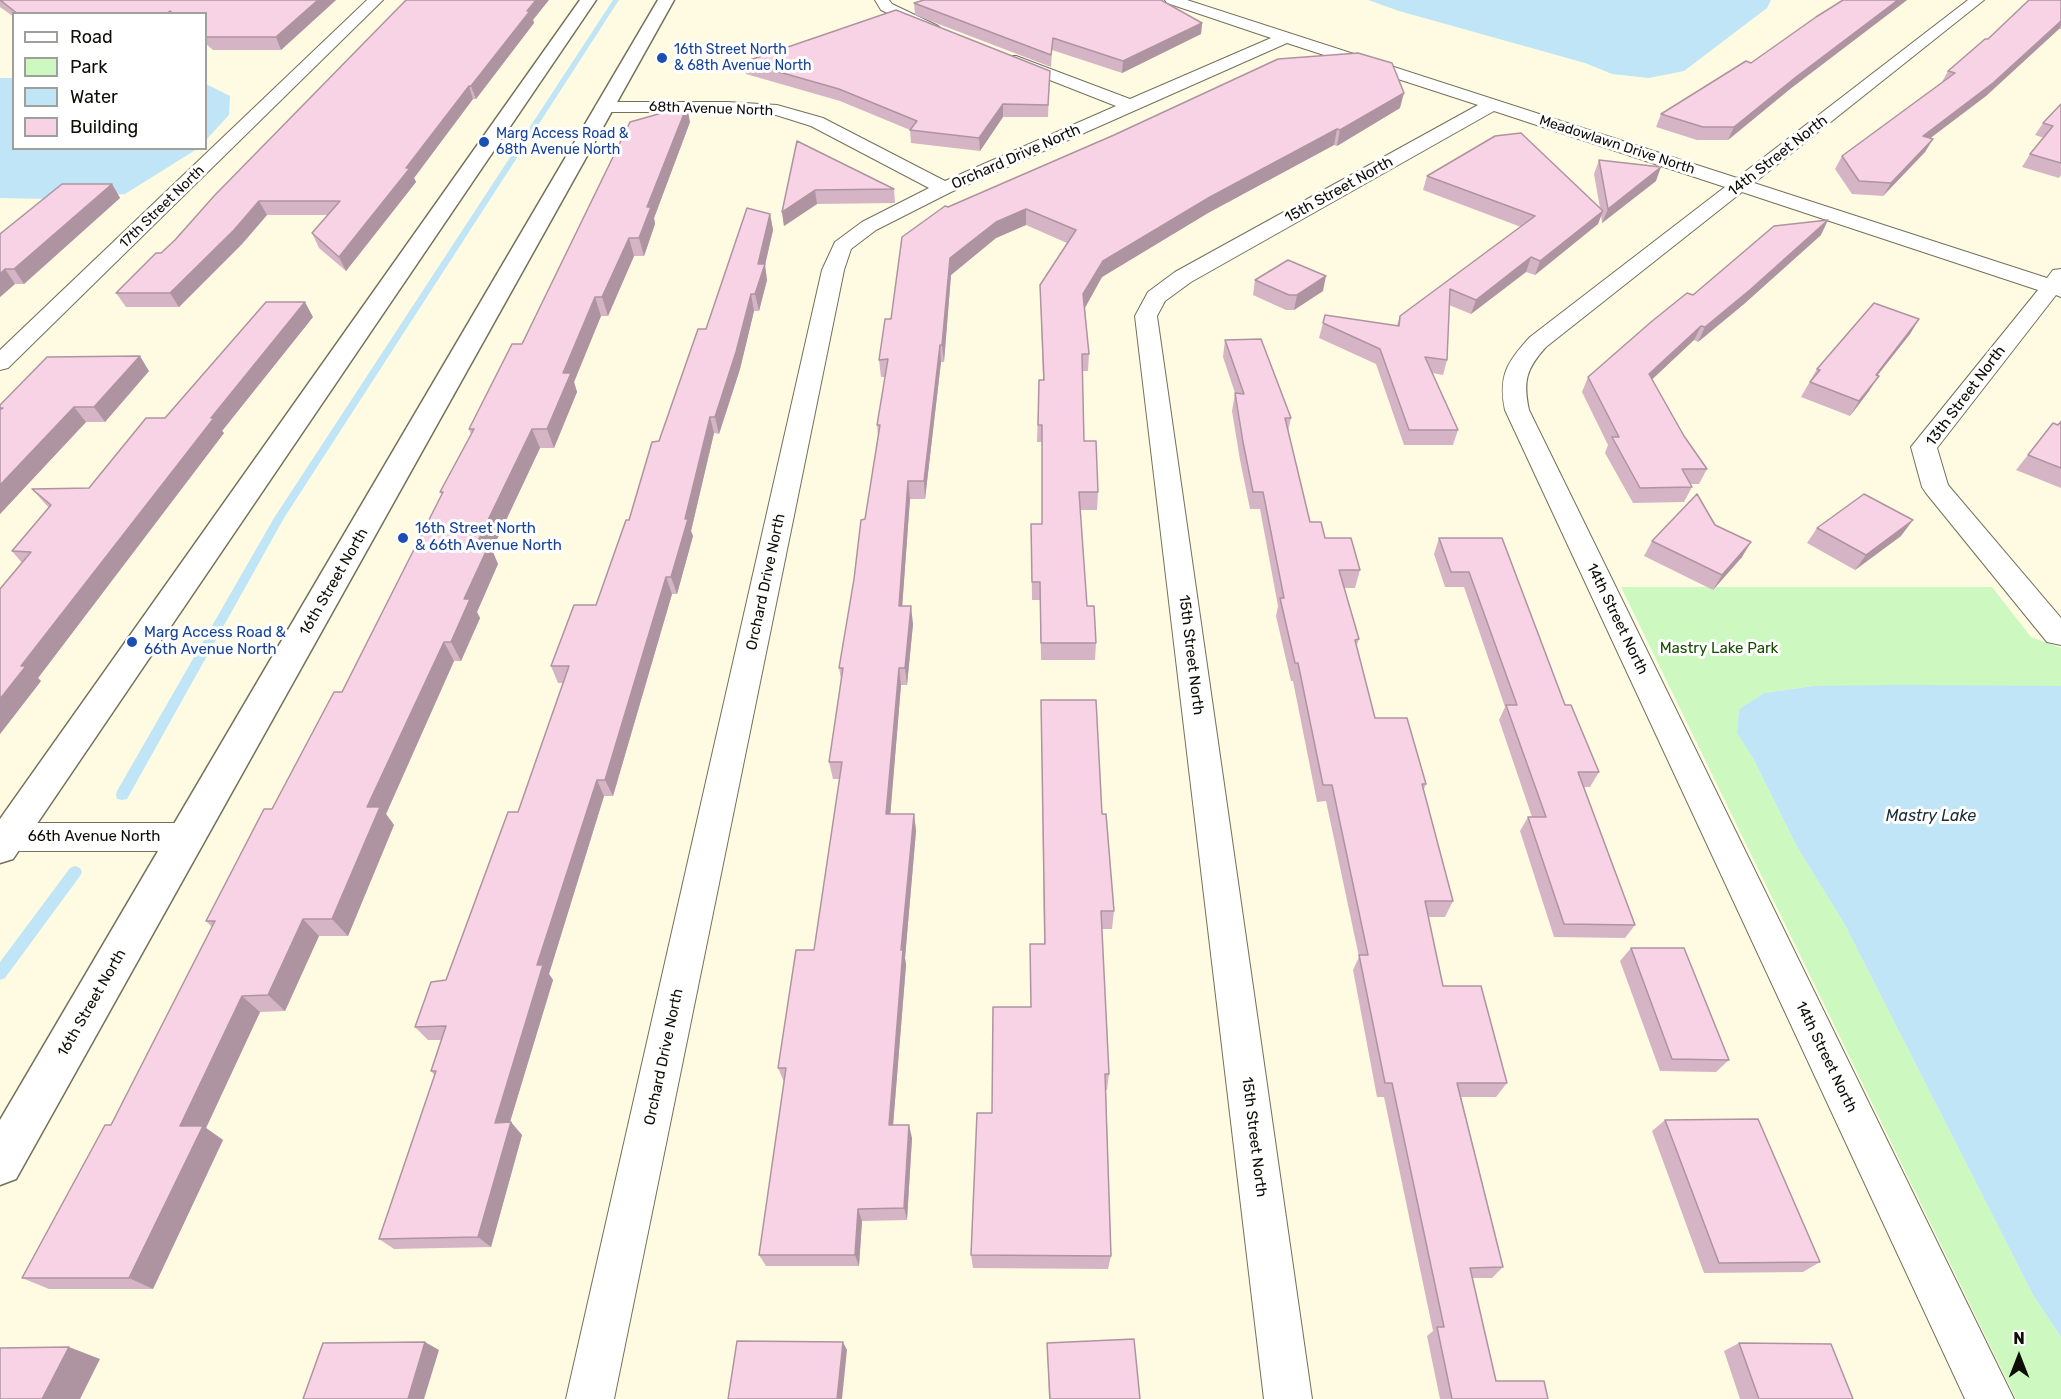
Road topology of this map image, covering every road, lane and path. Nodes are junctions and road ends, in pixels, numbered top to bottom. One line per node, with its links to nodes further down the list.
1 (376, 0): 16 (street, 17th Street North)
2 (588, 0): 19 (street)
3 (666, 0): 12 (street, 16th Street North)
4 (882, 0): 7 (street)
5 (1172, 0): 8 (street, Meadowlawn Drive North)
6 (1977, 0): 13 (street, 14th Street North)
7 (943, 33)
8 (1286, 37): 10 (street, Meadowlawn Drive North); 11 (street, Orchard Drive North)
9 (999, 55): 11 (street)
10 (1491, 105): 13 (street, Meadowlawn Drive North); 22 (street, 15th Street North)
11 (1132, 106): 14 (street, Orchard Drive North)
12 (604, 107): 14 (street, 68th Avenue North); 18 (street, 16th Street North)
13 (1742, 184): 15 (street, Meadowlawn Drive North); 23 (street, 14th Street North)
14 (944, 188): 21 (street, Orchard Drive North)
15 (2058, 284): 17 (street, 13th Street North)
16 (0, 363)
17 (2060, 634)
18 (189, 837): 19 (street, 66th Avenue North); 20 (street, 16th Street North)
19 (3, 840)
20 (0, 1163)
21 (590, 1399)
22 (1288, 1399)
23 (1989, 1399)

